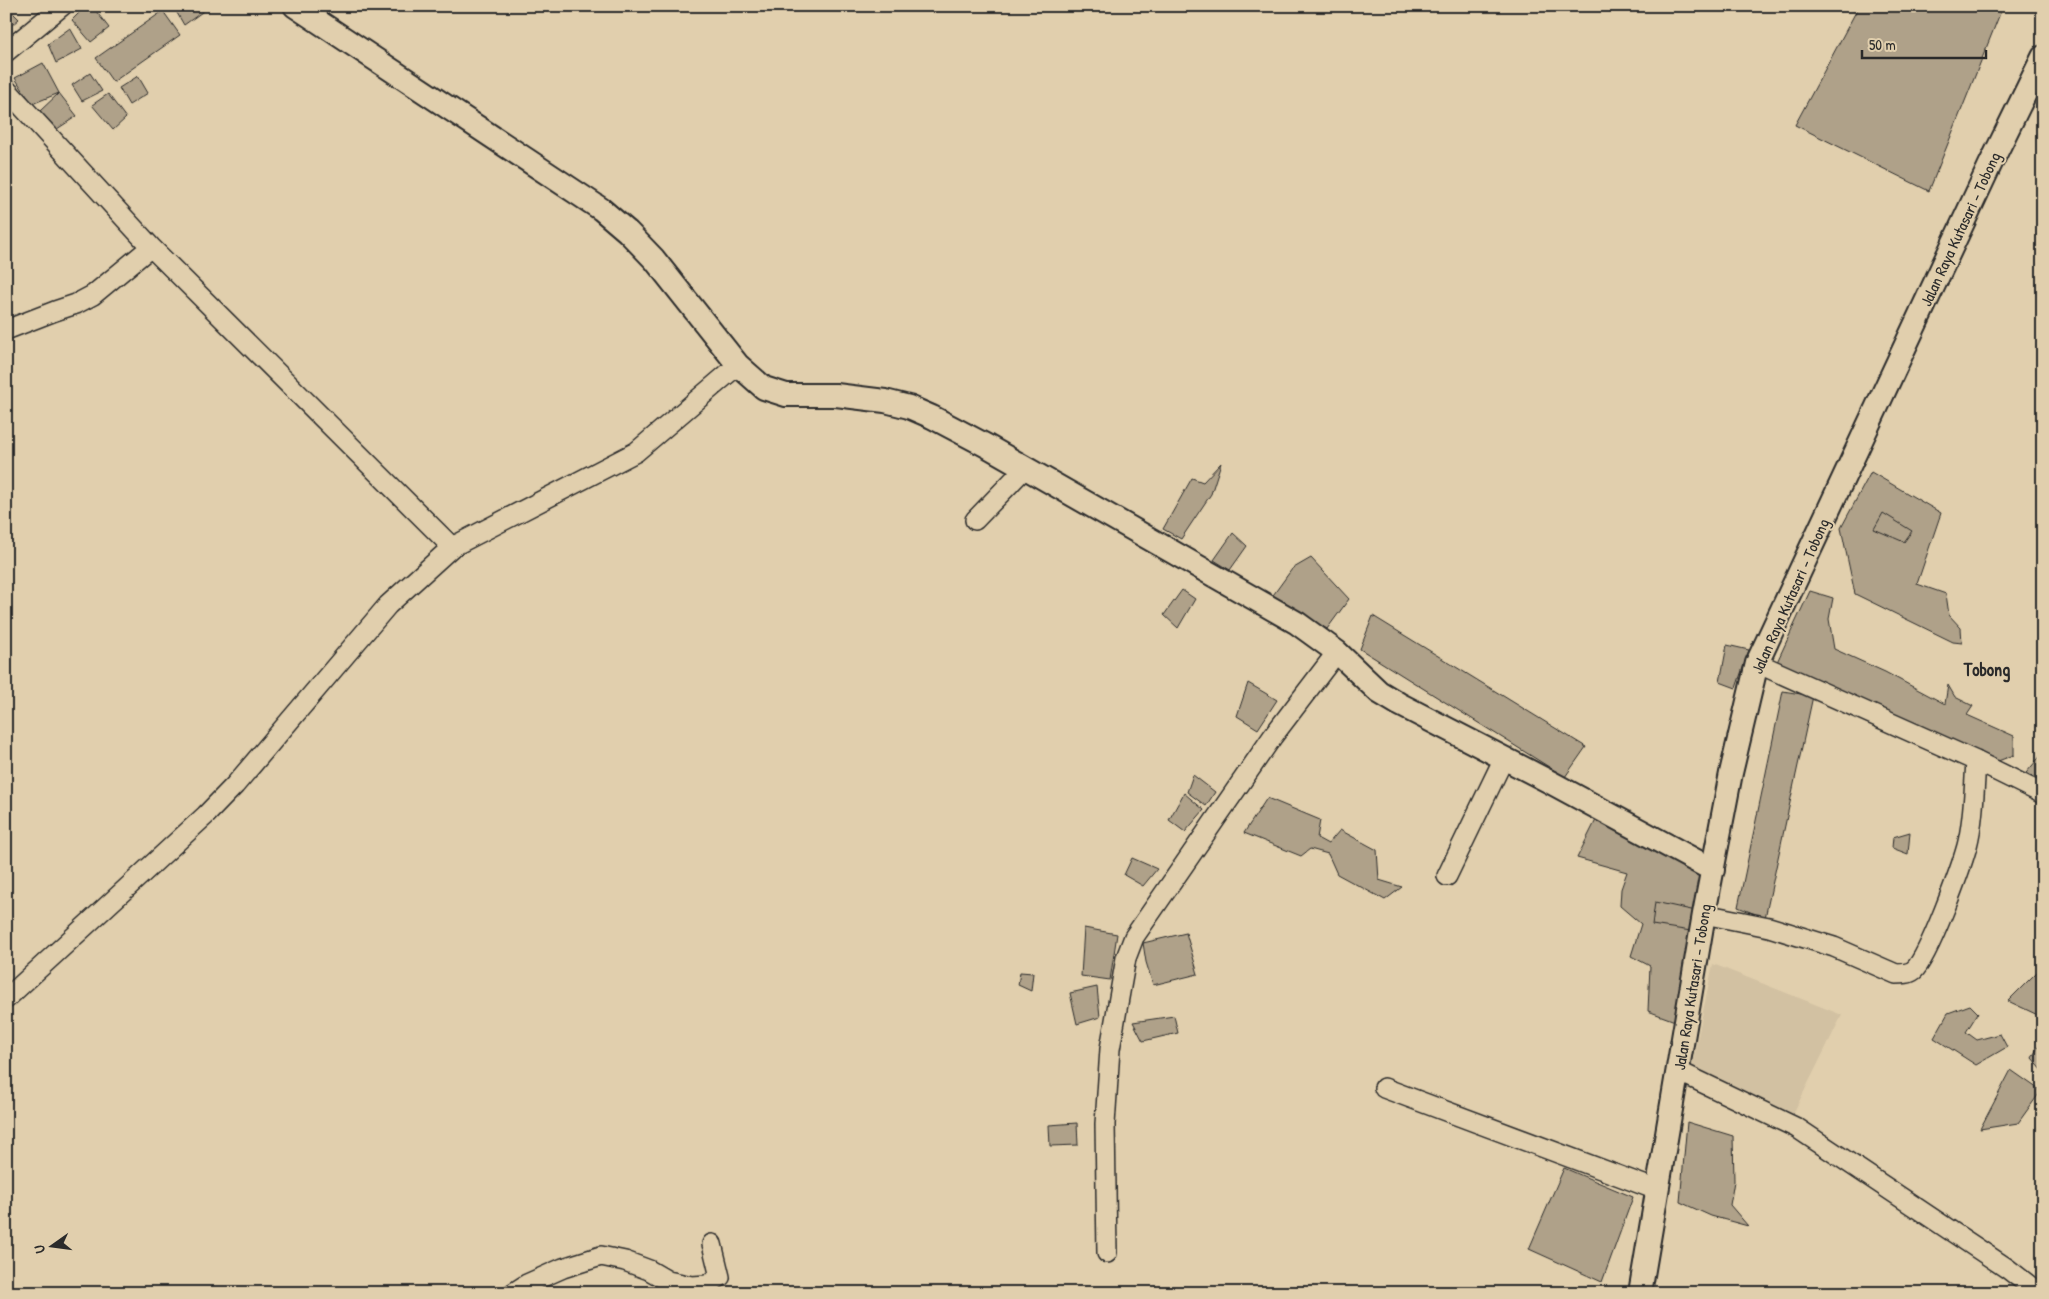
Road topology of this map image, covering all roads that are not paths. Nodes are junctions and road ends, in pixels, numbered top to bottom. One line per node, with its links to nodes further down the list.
1 (62, 6): 3 (street)
2 (296, 6): 8 (street)
3 (6, 52)
4 (2043, 57): 13 (street, Jalan Raya Kutasari - Tobong)
5 (6, 89): 6 (street)
6 (151, 247): 7 (street); 11 (street)
7 (6, 330)
8 (738, 365): 9 (street); 11 (street)
9 (1024, 468): 10 (street); 12 (street)
10 (975, 520)
11 (452, 547): 20 (street)
12 (1337, 652): 14 (street); 25 (street)
13 (1758, 664): 15 (street); 17 (street, Jalan Raya Kutasari - Tobong)
14 (1504, 758): 17 (street); 18 (street)
15 (1976, 762): 16 (street); 19 (street)
16 (2043, 794)
17 (1713, 870): 19 (street, Jalan Raya Kutasari - Tobong)
18 (1447, 876)
19 (1704, 914): 21 (street, Jalan Raya Kutasari - Tobong)
20 (6, 999)
21 (1678, 1071): 23 (street, Jalan Raya Kutasari - Tobong); 28 (street)
22 (1384, 1088): 23 (street)
23 (1657, 1190): 27 (street, Jalan Raya Kutasari - Tobong)
24 (712, 1244): 26 (street)
25 (1107, 1253)
26 (513, 1293)
27 (1640, 1293)
28 (2039, 1293)

